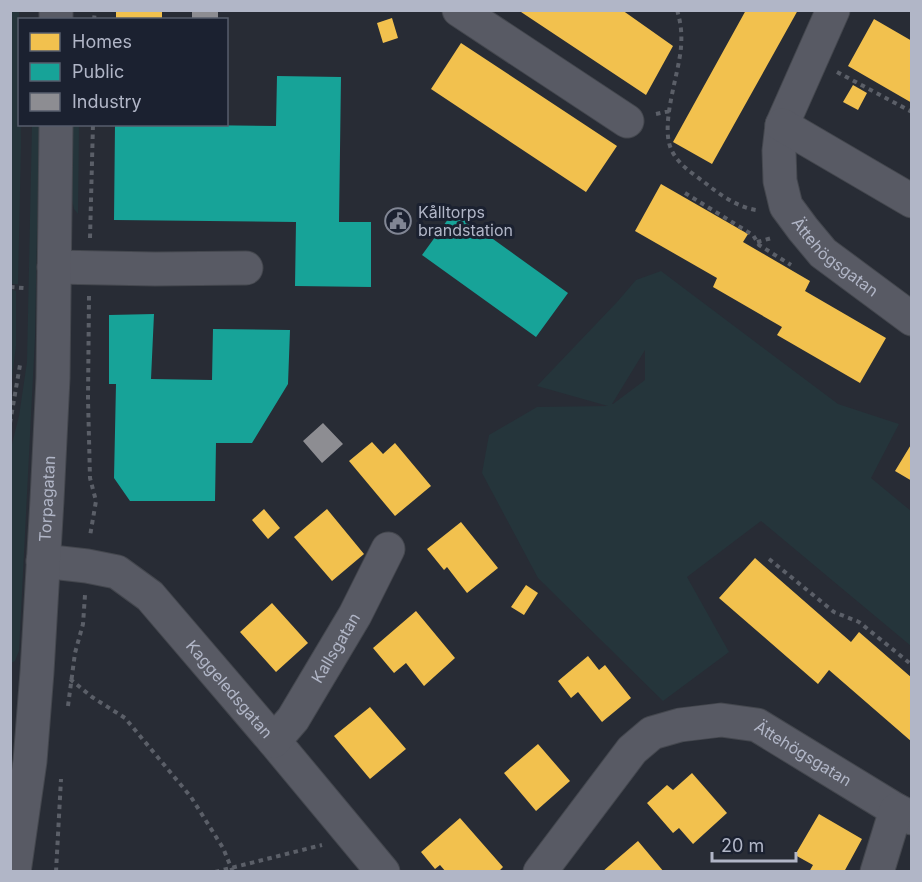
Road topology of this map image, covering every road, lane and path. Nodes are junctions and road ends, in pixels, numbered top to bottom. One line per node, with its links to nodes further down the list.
1 (459, 10): 6 (street)
2 (677, 10): 11 (path)
3 (833, 10): 7 (street, Ättehögsgatan)
4 (829, 67): 5 (path)
5 (912, 112)
6 (627, 121)
7 (782, 125): 10 (street); 11 (street, Ättehögsgatan)
8 (56, 126): 12 (street, Torpagatan)
9 (93, 126): 13 (path)
10 (912, 201)
11 (786, 206): 17 (street, Ättehögsgatan)
12 (54, 267): 13 (street); 20 (street, Torpagatan)
13 (90, 268): 14 (street); 21 (path)
14 (246, 268)
15 (10, 287): 16 (path)
16 (24, 288)
17 (912, 319)
18 (388, 549): 25 (street, Kallsgatan)
19 (770, 559): 22 (path)
20 (43, 561): 21 (street, Kaggeledsgatan); 30 (street, Torpagatan)
21 (87, 566): 23 (path); 25 (street, Kaggeledsgatan)
22 (912, 666)
23 (71, 679): 24 (path); 29 (path)
24 (67, 712)
25 (274, 741): 28 (street, Kaggeledsgatan)
26 (61, 775): 31 (path)
27 (904, 814): 34 (street, Ättehögsgatan); 35 (street)
28 (349, 830): 29 (path); 33 (street, Kaggeledsgatan)
29 (232, 869): 32 (path)
30 (14, 872)
31 (56, 872)
32 (215, 872)
33 (382, 872)
34 (540, 872)
35 (877, 872)

